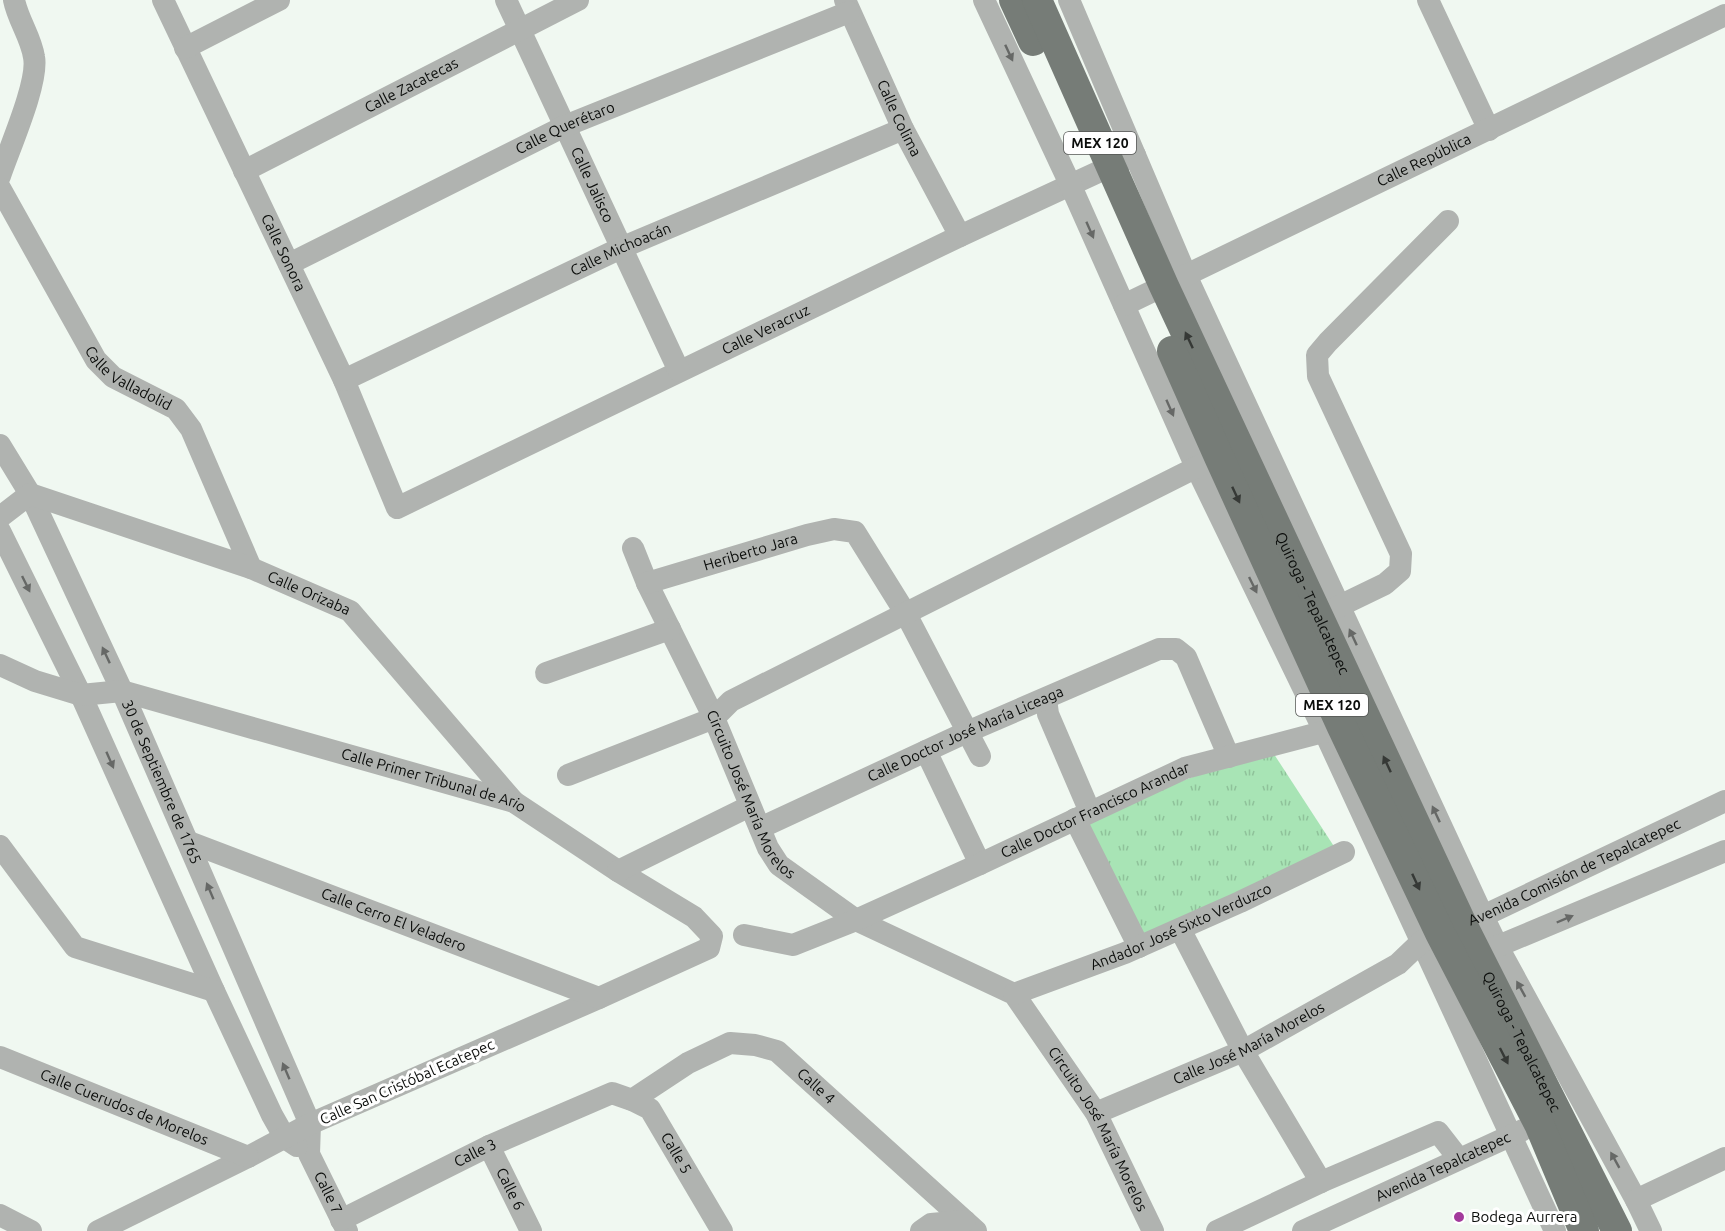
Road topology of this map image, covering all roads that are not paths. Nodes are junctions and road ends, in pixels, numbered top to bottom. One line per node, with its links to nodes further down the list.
1 (14, 0): 20 (street)
2 (163, 0): 14 (street, Calle Sonora)
3 (279, 0): 14 (street)
4 (506, 0): 13 (street, Calle Jalisco)
5 (578, 0): 13 (street, Calle Zacatecas)
6 (984, 0): 18 (street, one-way to 18)
7 (1014, 0): 18 (main road, Quiroga - Tepalcatepec / MEX 120)
8 (1037, 0): 18 (main road, Quiroga - Tepalcatepec / MEX 120)
9 (1069, 0): 18 (street)
10 (1428, 0): 17 (street)
11 (847, 6): 15 (street, Calle Querétaro); 16 (street, Calle Colima)
12 (1725, 15): 17 (street, Calle República)
13 (519, 30): 15 (street, Calle Jalisco); 19 (street, Calle Zacatecas)
14 (185, 48): 19 (street, Calle Sonora)
15 (565, 126): 24 (street, Calle Jalisco); 25 (street, Calle Querétaro)
16 (903, 129): 23 (street, Calle Colima); 24 (street, Calle Michoacán)
17 (1489, 130): 26 (street, Calle República)
18 (1102, 169): 23 (street, Calle Veracruz); 26 (main road, Quiroga - Tepalcatepec / MEX 120); 26 (street)
19 (244, 171): 25 (street, Calle Sonora)
20 (0, 176)
21 (0, 188): 36 (street, Calle Valladolid)
22 (1448, 221): 39 (street)
23 (960, 236): 27 (street, Calle Veracruz)
24 (621, 248): 27 (street, Calle Jalisco); 28 (street, Calle Michoacán)
25 (289, 264): 28 (street, Calle Sonora)
26 (1155, 290): 30 (main road, Quiroga - Tepalcatepec / MEX 120, one-way to 30); 39 (main road, Quiroga - Tepalcatepec / MEX 120, one-way to 26)
27 (679, 371): 32 (street, Calle Veracruz)
28 (345, 380): 32 (street, Calle Sonora)
29 (0, 446): 31 (street, 30 de Septiembre de 1765)
30 (1207, 462): 38 (street, Circuito José María Morelos); 39 (main road, Quiroga - Tepalcatepec / MEX 120, one-way to 39)
31 (30, 494): 33 (street); 36 (street, Calle Orizaba); 43 (street, 30 de Septiembre de 1765, one-way to 31)
32 (397, 508)
33 (0, 517)
34 (0, 531): 44 (street, one-way to 44)
35 (633, 548): 37 (street)
36 (251, 568): 54 (street, Calle Orizaba)
37 (647, 583): 38 (street, Heriberto Jara); 40 (street)
38 (906, 614): 46 (street, Circuito José María Morelos); 48 (street)
39 (1308, 621): 47 (main road, Quiroga - Tepalcatepec / MEX 120); 66 (main road, Quiroga - Tepalcatepec / MEX 120, one-way to 39)
40 (670, 629): 42 (street); 46 (street)
41 (0, 665): 44 (street)
42 (546, 673)
43 (122, 691): 44 (street); 54 (street, Calle Primer Tribunal de Ario); 58 (street, 30 de Septiembre de 1765)
44 (81, 695): 72 (street, one-way to 72)
45 (1046, 699): 48 (street, Calle Doctor José María Liceaga); 51 (street, Calle Doctor José María Liceaga); 56 (street)
46 (714, 718): 52 (street); 55 (street, Circuito José María Morelos)
47 (1333, 729): 51 (street, Calle Doctor Francisco Arandar); 66 (main road, Quiroga - Tepalcatepec / MEX 120, one-way to 66)
48 (967, 732): 49 (street, Calle Doctor José María Liceaga); 50 (street)
49 (927, 751): 57 (street, Calle Doctor José María Liceaga); 62 (street)
50 (980, 756)
51 (1229, 757): 56 (street, Calle Doctor Francisco Arandar)
52 (568, 775)
53 (1725, 801): 66 (street, Avenida Comisión de Tepalcatepec)
54 (514, 802): 63 (street, Calle Primer Tribunal de Ario)
55 (750, 806): 57 (street, Circuito José María Morelos); 63 (street)
56 (1083, 816): 62 (street, Calle Doctor Francisco Arandar); 69 (street)
57 (760, 828): 64 (street, Circuito José María Morelos)
58 (189, 842): 74 (street, Calle Cerro El Veladero); 80 (street, 30 de Septiembre de 1765, one-way to 58)
59 (0, 846): 72 (street)
60 (1725, 851): 70 (street, one-way to 60)
61 (1344, 852): 65 (street, Andador José Sixto Verduzco)
62 (980, 864): 64 (street, Calle Doctor Francisco Arandar)
63 (618, 871): 68 (street, Calle Primer Tribunal de Ario)
64 (856, 920): 67 (street, Calle Doctor Francisco Arandar); 73 (street, Circuito José María Morelos)
65 (1180, 928): 69 (street, Andador José Sixto Verduzco); 75 (street)
66 (1452, 929): 70 (main road, Quiroga - Tepalcatepec / MEX 120); 70 (street); 71 (street, Calle José María Morelos)
67 (744, 935)
68 (712, 936): 74 (street, Calle San Cristóbal Ecatepec)
69 (1132, 950): 73 (street, Andador José Sixto Verduzco)
70 (1466, 957): 71 (street); 79 (main road, Quiroga - Tepalcatepec / MEX 120); 79 (street, one-way to 70); 81 (street)
71 (1398, 964): 75 (street, Calle José María Morelos)
72 (214, 992): 82 (street)
73 (1014, 994): 78 (street, Circuito José María Morelos)
74 (599, 998): 80 (street, Calle San Cristóbal Ecatepec)
75 (1243, 1051): 78 (street, Calle José María Morelos); 88 (street)
76 (0, 1057): 85 (street, Calle Cuerudos de Morelos)
77 (622, 1097): 83 (street, Calle 3); 92 (street, Calle 4); 96 (street, Calle 5)
78 (1096, 1113): 98 (street, Circuito José María Morelos)
79 (1560, 1114): 81 (street, Avenida Tepalcatepec); 89 (street, one-way to 79); 102 (main road, Quiroga - Tepalcatepec / MEX 120); 103 (main road, Quiroga - Tepalcatepec / MEX 120)
80 (310, 1124): 82 (street, Calle San Cristóbal Ecatepec); 84 (street, Calle 7)
81 (1510, 1135): 87 (street, Avenida Tepalcatepec); 101 (street)
82 (285, 1138): 84 (street, Calle 7); 85 (street, Calle San Cristóbal Ecatepec)
83 (489, 1146): 91 (street, Calle 3); 95 (street, Calle 6)
84 (309, 1154): 91 (street, Calle 7)
85 (248, 1157): 94 (street, Calle San Cristóbal Ecatepec)
86 (1725, 1158): 89 (street)
87 (1459, 1159): 88 (street); 100 (street, Avenida Tepalcatepec)
88 (1321, 1182): 99 (street)
89 (1636, 1200): 104 (street)
90 (0, 1215): 93 (street)
91 (344, 1225)
92 (970, 1226): 97 (street)
93 (31, 1231)
94 (98, 1231)
95 (531, 1231)
96 (722, 1231)
97 (921, 1231)
98 (1153, 1231)
99 (1216, 1231)
100 (1303, 1231)
101 (1555, 1231)
102 (1584, 1231)
103 (1617, 1231)
104 (1651, 1231)

